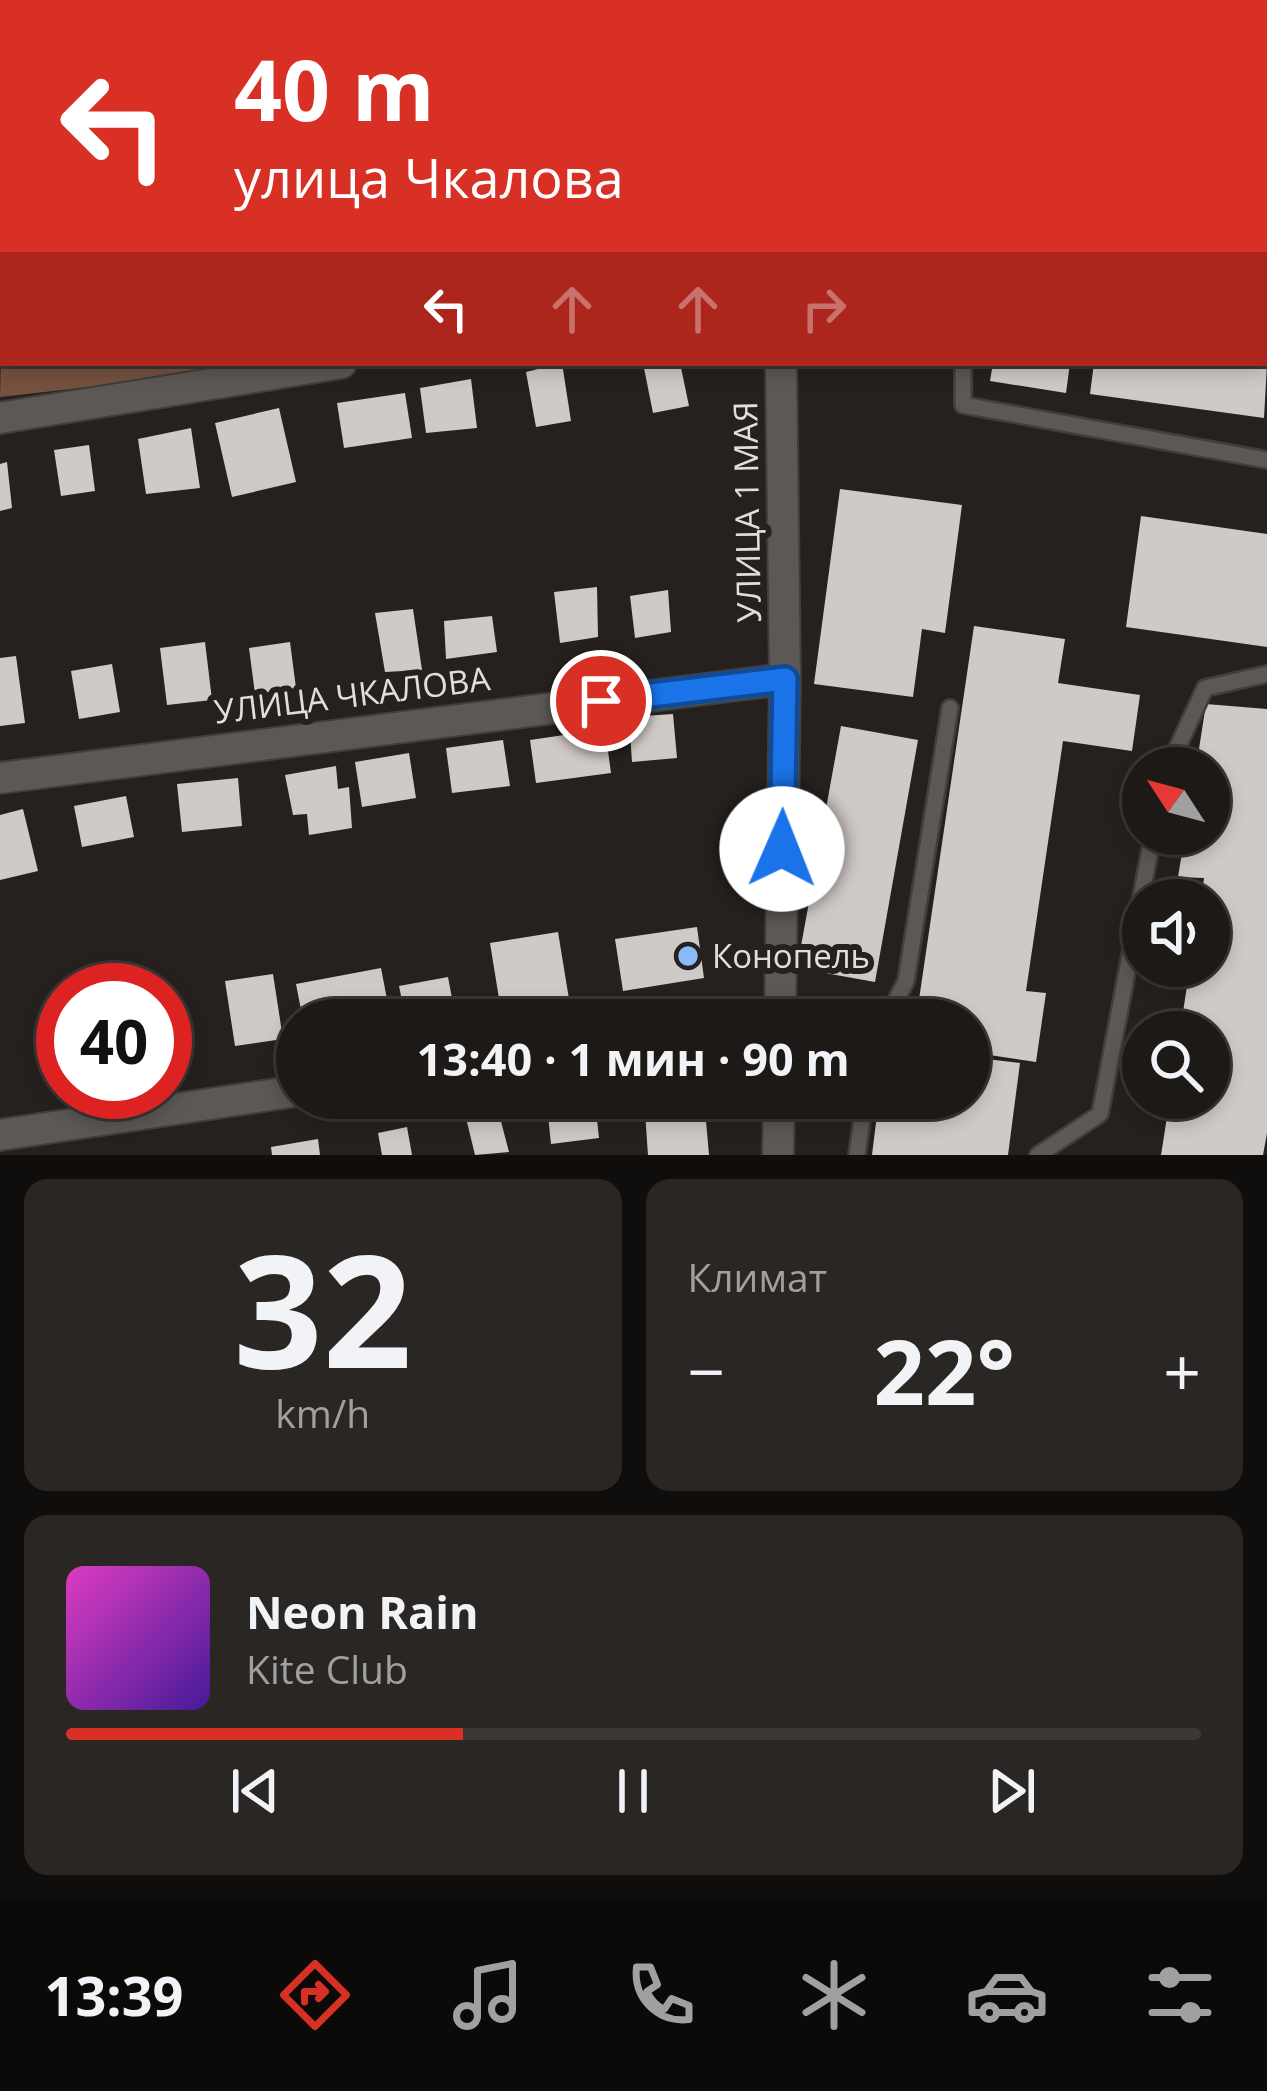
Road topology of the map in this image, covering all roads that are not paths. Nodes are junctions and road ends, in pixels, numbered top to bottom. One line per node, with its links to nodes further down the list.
1 (322, 366): 4 (street)
2 (781, 366): 7 (street, УЛИЦА 1 МАЯ)
3 (963, 366): 5 (lane)
4 (0, 418)
5 (1267, 460)
6 (1267, 674): 9 (lane)
7 (785, 679): 10 (street, УЛИЦА ЧКАЛОВА); 12 (street, УЛИЦА 1 МАЯ)
8 (950, 709): 13 (lane)
9 (1178, 747)
10 (0, 778)
11 (1150, 855): 20 (lane)
12 (779, 999)
13 (897, 999)
14 (276, 1094): 17 (street)
15 (779, 1119): 18 (street)
16 (862, 1119): 19 (lane)
17 (0, 1135)
18 (778, 1155)
19 (857, 1155)
20 (1038, 1155)

